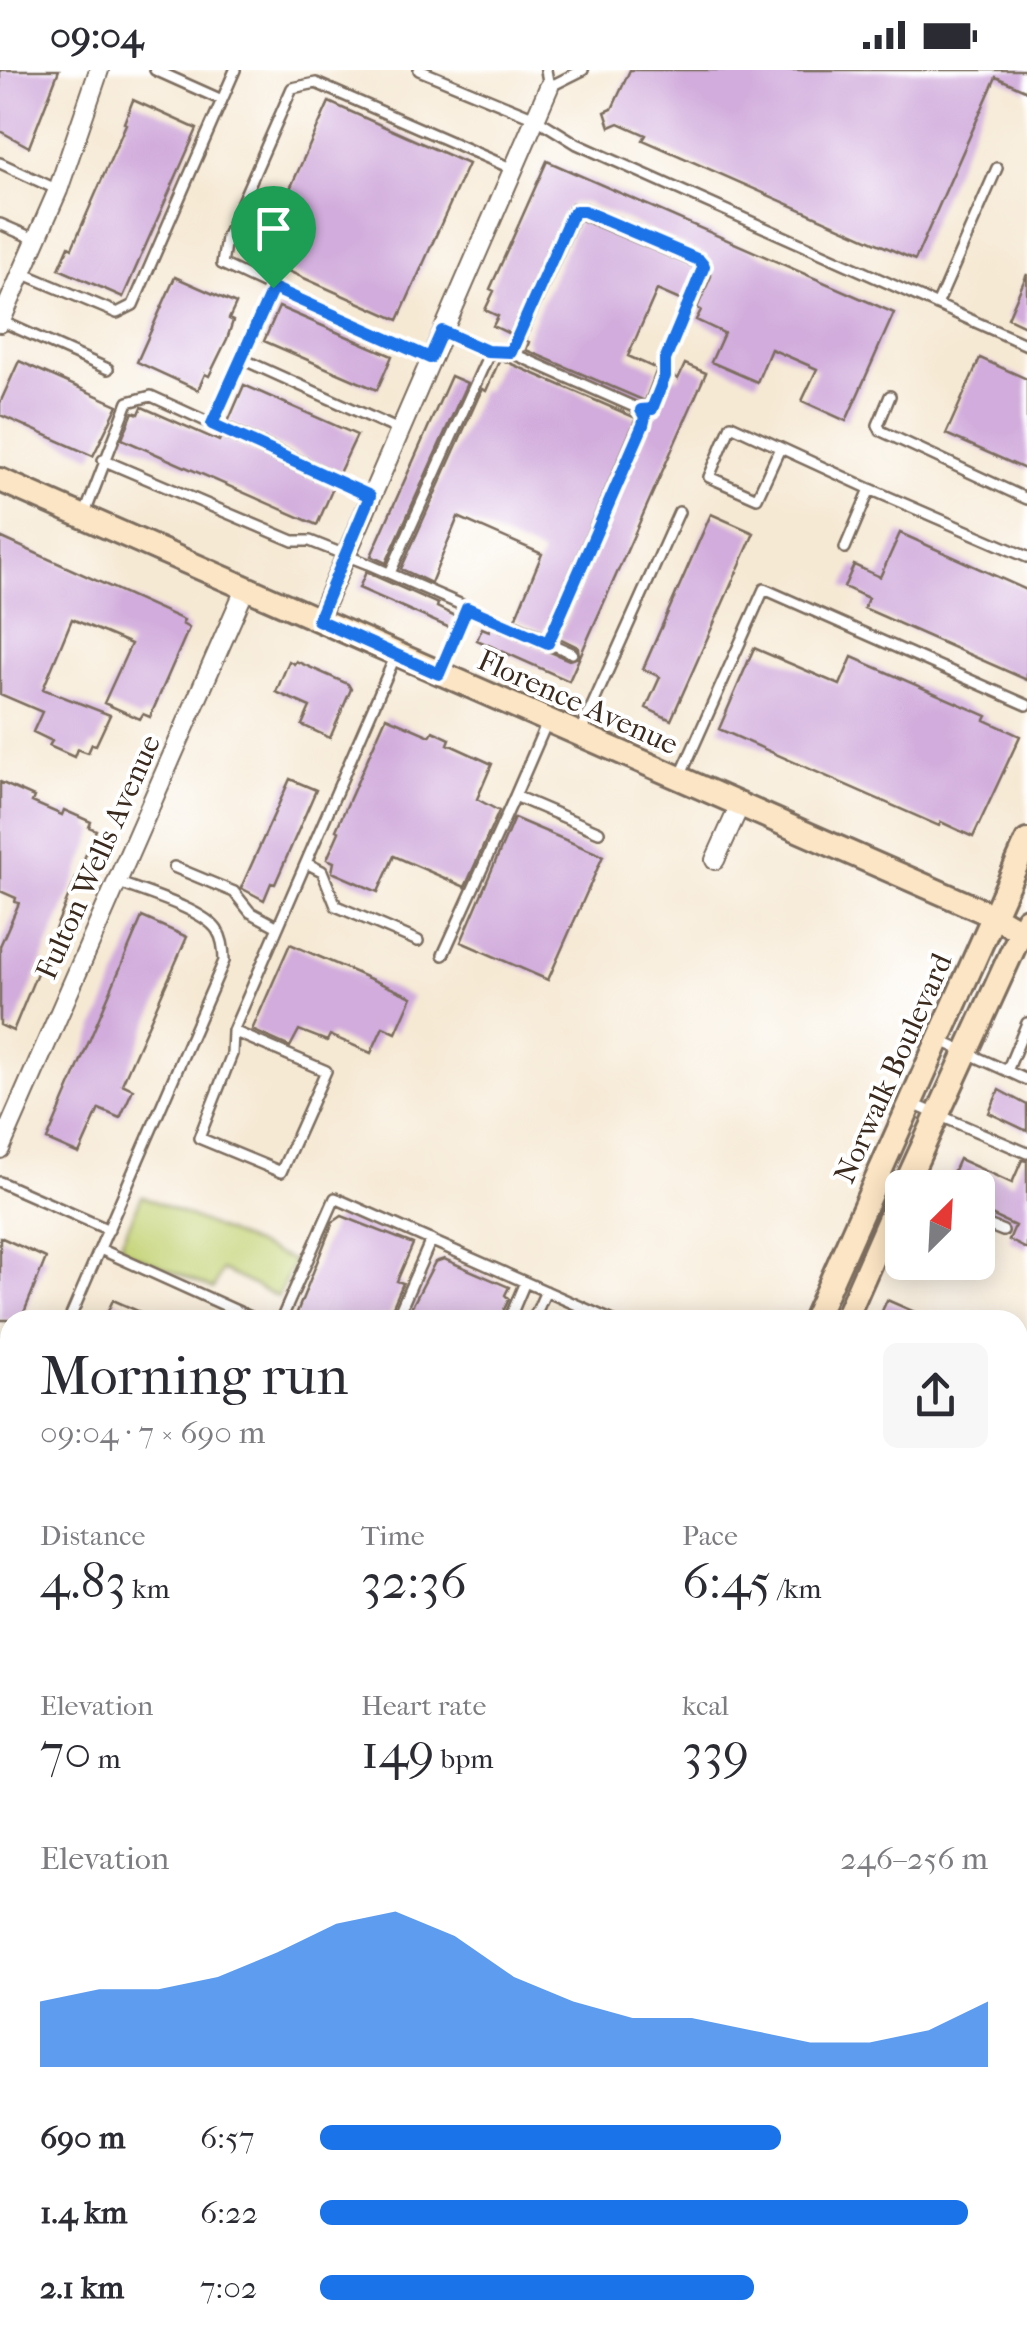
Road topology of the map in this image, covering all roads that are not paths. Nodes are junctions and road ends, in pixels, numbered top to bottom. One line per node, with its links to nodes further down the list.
1 (99, 70): 12 (street)
2 (155, 70): 7 (lane)
3 (236, 70): 7 (lane)
4 (419, 70): 8 (lane)
5 (583, 70): 6 (lane)
6 (547, 79): 8 (street)
7 (222, 100): 15 (lane)
8 (535, 118): 10 (street); 17 (lane)
9 (0, 163): 12 (lane)
10 (514, 168): 16 (lane); 19 (street)
11 (996, 168): 17 (lane)
12 (58, 190): 14 (street)
13 (0, 224): 14 (lane)
14 (37, 240): 15 (street)
15 (22, 273): 18 (street)
16 (273, 288): 23 (lane); 24 (lane)
17 (937, 305): 20 (lane)
18 (1, 322): 25 (lane)
19 (442, 331): 21 (lane); 24 (street)
20 (1027, 345)
21 (487, 351): 22 (lane); 41 (lane)
22 (511, 352): 27 (lane); 27 (lane)
23 (240, 358): 28 (lane); 29 (lane)
24 (430, 358): 29 (street)
25 (108, 369)
26 (890, 396): 35 (lane)
27 (641, 410): 45 (lane)
28 (212, 424): 31 (lane); 34 (lane)
29 (399, 430): 34 (street)
30 (780, 448): 30 (lane); 33 (lane)
31 (104, 460): 37 (lane); 39 (lane)
32 (0, 480): 37 (main road, Florence Avenue)
33 (870, 489): 38 (lane); 40 (lane)
34 (370, 496): 39 (street)
35 (1027, 499)
36 (679, 512): 51 (lane)
37 (84, 517): 42 (main road, Florence Avenue)
38 (845, 548)
39 (344, 556): 41 (lane); 44 (street)
40 (1027, 557)
41 (390, 573): 43 (lane)
42 (246, 588): 44 (main road, Florence Avenue); 60 (street, Fulton Wells Avenue)
43 (467, 608): 45 (lane); 48 (lane)
44 (318, 620): 46 (main road, Florence Avenue)
45 (548, 643): 47 (lane)
46 (396, 654): 48 (main road, Florence Avenue); 58 (lane)
47 (572, 654)
48 (439, 674): 50 (main road, Florence Avenue)
49 (1027, 705): 52 (lane)
50 (547, 722): 51 (main road, Florence Avenue); 53 (lane)
51 (579, 736): 52 (main road, Florence Avenue)
52 (678, 780): 54 (main road, Florence Avenue)
53 (516, 796): 55 (lane); 65 (lane)
54 (739, 806): 57 (street); 61 (main road, Florence Avenue)
55 (599, 832)
56 (1027, 841): 61 (main road, Norwalk Boulevard)
57 (715, 860)
58 (306, 863): 62 (lane); 64 (lane)
59 (174, 867): 62 (lane)
60 (117, 882): 74 (street, Fulton Wells Avenue); 81 (lane)
61 (994, 916): 63 (main road, Florence Avenue); 68 (main road, Norwalk Boulevard)
62 (278, 927): 67 (lane)
63 (1026, 928): 69 (main road, Norwalk Boulevard)
64 (418, 941)
65 (443, 956)
66 (1027, 1022): 70 (lane)
67 (234, 1031): 67 (lane)
68 (939, 1040): 69 (lane); 72 (main road, Norwalk Boulevard)
69 (965, 1053): 70 (lane); 73 (main road, Norwalk Boulevard)
70 (1007, 1071): 71 (lane)
71 (1027, 1080)
72 (911, 1103): 73 (lane); 77 (main road, Norwalk Boulevard)
73 (936, 1114): 75 (lane); 76 (main road, Norwalk Boulevard)
74 (0, 1149)
75 (1027, 1153)
76 (911, 1170)
77 (877, 1177): 78 (lane); 95 (main road, Norwalk Boulevard)
78 (885, 1181)
79 (0, 1182): 81 (lane)
80 (995, 1228): 83 (lane)
81 (109, 1230): 85 (lane)
82 (885, 1230): 96 (main road, Norwalk Boulevard)
83 (1003, 1231)
84 (431, 1240): 86 (lane); 90 (lane); 91 (lane)
85 (100, 1249): 88 (lane); 89 (lane)
86 (526, 1282): 87 (lane); 92 (lane)
87 (546, 1292): 93 (lane); 94 (lane)
88 (73, 1310)
89 (235, 1310)
90 (285, 1310)
91 (400, 1310)
92 (513, 1310)
93 (538, 1310)
94 (587, 1310)
95 (818, 1310)
96 (849, 1310)

